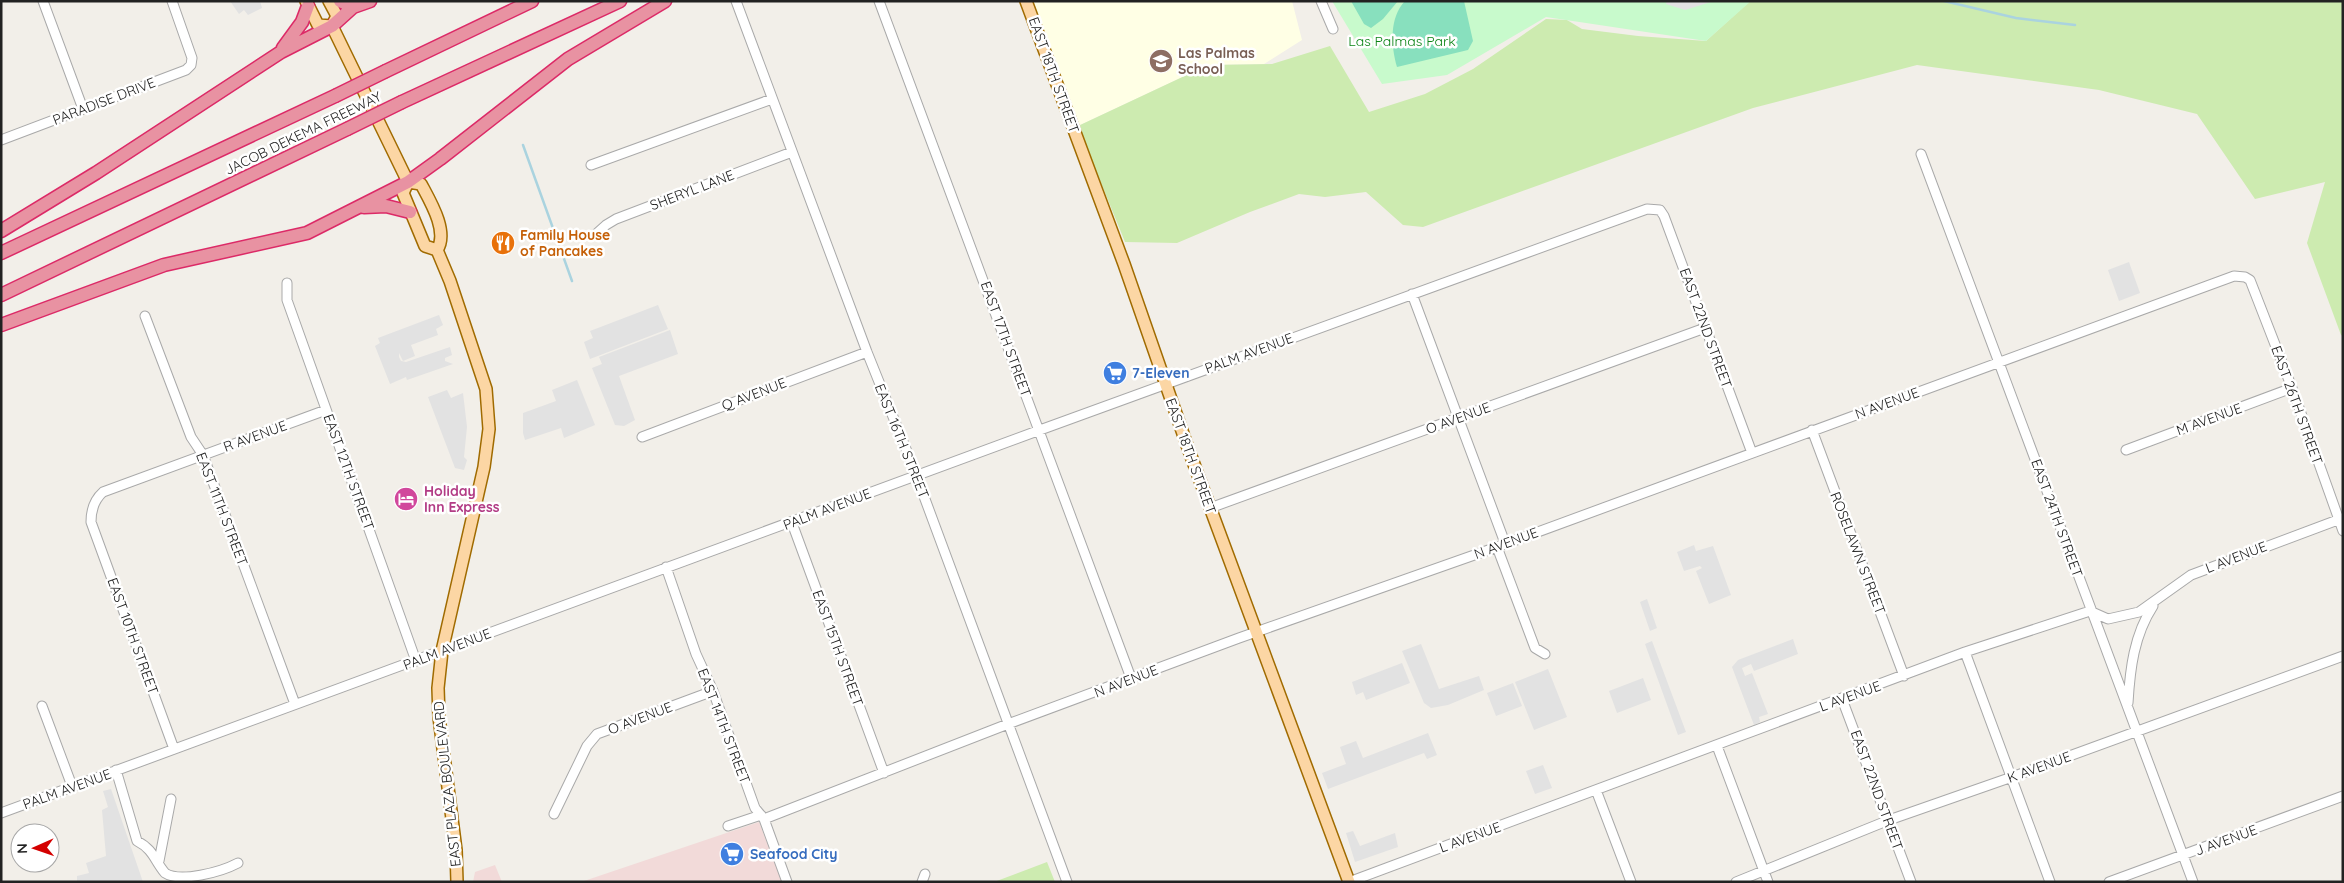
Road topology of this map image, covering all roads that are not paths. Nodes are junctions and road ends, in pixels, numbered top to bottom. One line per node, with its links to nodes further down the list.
1 (43, 1): 19 (street)
2 (172, 1): 19 (street, PARADISE DRIVE)
3 (329, 1): 15 (main road, EAST PLAZA BOULEVARD)
4 (340, 1): 14 (highway)
5 (370, 1): 14 (highway)
6 (532, 1): 31 (highway, JACOB DEKEMA FREEWAY, bridge)
7 (620, 1): 35 (highway, JACOB DEKEMA FREEWAY, bridge)
8 (665, 1): 24 (highway)
9 (736, 1): 18 (street, EAST 16TH STREET)
10 (879, 1): 45 (street, EAST 17TH STREET)
11 (1026, 1): 41 (main road, EAST 18TH STREET)
12 (1321, 1): 16 (street)
13 (307, 4): 15 (main road); 17 (highway)
14 (353, 7): 15 (highway)
15 (332, 26): 17 (highway); 24 (main road, EAST PLAZA BOULEVARD)
16 (1333, 30)
17 (281, 52): 28 (highway)
18 (772, 99): 21 (street, EAST 16TH STREET); 23 (street)
19 (83, 109): 20 (street, PARADISE DRIVE)
20 (1, 140)
21 (792, 152): 29 (street, SHERYL LANE); 39 (street, EAST 16TH STREET)
22 (1921, 154): 40 (street, EAST 24TH STREET)
23 (591, 165)
24 (408, 182): 25 (highway); 27 (main road, EAST PLAZA BOULEVARD); 30 (main road, EAST PLAZA BOULEVARD)
25 (362, 207): 27 (highway); 37 (highway)
26 (1653, 208): 34 (street, PALM AVENUE); 38 (street, EAST 22ND STREET)
27 (410, 212): 30 (main road, EAST PLAZA BOULEVARD)
28 (1, 231)
29 (596, 234)
30 (437, 250): 62 (main road, EAST PLAZA BOULEVARD)
31 (1, 253)
32 (2250, 280): 40 (street, N AVENUE); 42 (street, EAST 26TH STREET)
33 (287, 283): 43 (street, EAST 12TH STREET)
34 (1412, 294): 41 (street, PALM AVENUE); 44 (street)
35 (1, 295)
36 (145, 316): 50 (street, EAST 11TH STREET)
37 (1, 325)
38 (1705, 328): 44 (street, O AVENUE); 49 (street, EAST 22ND STREET)
39 (867, 352): 47 (street, Q AVENUE); 51 (street, EAST 16TH STREET)
40 (1998, 363): 46 (street, N AVENUE); 60 (street, EAST 24TH STREET)
41 (1165, 384): 45 (street, PALM AVENUE); 52 (main road, EAST 18TH STREET)
42 (2292, 388): 48 (street, M AVENUE); 53 (street, EAST 26TH STREET)
43 (326, 410): 50 (street, R AVENUE); 66 (street, EAST 12TH STREET)
44 (1458, 418): 52 (street, O AVENUE); 57 (street)
45 (1040, 430): 51 (street, PALM AVENUE); 68 (street, EAST 17TH STREET)
46 (1812, 430): 49 (street, N AVENUE); 67 (street, ROSELAWN STREET)
47 (642, 437)
48 (2126, 450)
49 (1752, 453): 57 (street, N AVENUE)
50 (203, 455): 54 (street, R AVENUE); 71 (street, EAST 11TH STREET)
51 (916, 475): 55 (street, PALM AVENUE); 74 (street, EAST 16TH STREET)
52 (1210, 508): 61 (main road, EAST 18TH STREET)
53 (2340, 519): 56 (street, EAST 26TH STREET); 59 (street, L AVENUE)
54 (91, 522): 77 (street, EAST 10TH STREET)
55 (792, 523): 58 (street, PALM AVENUE); 79 (street, EAST 15TH STREET)
56 (2343, 531)
57 (1500, 545): 61 (street, N AVENUE); 64 (street)
58 (666, 567): 62 (street, PALM AVENUE); 69 (street, EAST 14TH STREET)
59 (2155, 603): 60 (street, L AVENUE); 73 (street)
60 (2090, 610): 63 (street, L AVENUE); 73 (street, EAST 24TH STREET)
61 (1257, 632): 68 (street, N AVENUE); 97 (main road, EAST 18TH STREET)
62 (442, 651): 66 (street, PALM AVENUE); 94 (main road, EAST PLAZA BOULEVARD)
63 (1966, 652): 67 (street, L AVENUE); 80 (street)
64 (1545, 654)
65 (2343, 656): 75 (street, K AVENUE)
66 (416, 661): 71 (street, PALM AVENUE)
67 (1904, 676): 70 (street, L AVENUE)
68 (1131, 678): 74 (street, N AVENUE)
69 (712, 691): 86 (street, O AVENUE); 87 (street, EAST 14TH STREET)
70 (1842, 699): 76 (street, L AVENUE); 88 (street, EAST 22ND STREET)
71 (296, 704): 77 (street, PALM AVENUE)
72 (42, 706): 81 (street)
73 (2127, 706): 75 (street, EAST 24TH STREET)
74 (1008, 724): 79 (street, N AVENUE); 96 (street, EAST 16TH STREET)
75 (2137, 731): 80 (street, K AVENUE); 90 (street, EAST 24TH STREET)
76 (1717, 746): 82 (street, L AVENUE); 93 (street)
77 (174, 749): 78 (street, PALM AVENUE)
78 (116, 770): 81 (street, PALM AVENUE); 91 (street)
79 (884, 773): 87 (street, N AVENUE)
80 (2012, 777): 88 (street, K AVENUE); 102 (street)
81 (72, 786): 85 (street, PALM AVENUE)
82 (1596, 790): 97 (street, L AVENUE); 98 (street)
83 (2343, 796): 90 (street, J AVENUE)
84 (170, 799): 91 (street)
85 (1, 813)
86 (554, 814)
87 (763, 817): 89 (street, N AVENUE); 95 (street, EAST 14TH STREET)
88 (1889, 820): 93 (street, K AVENUE); 101 (street, EAST 22ND STREET)
89 (728, 826)
90 (2184, 856): 103 (street, J AVENUE); 104 (street, EAST 24TH STREET)
91 (159, 862): 92 (street)
92 (238, 862)
93 (1764, 871): 99 (street, K AVENUE); 100 (street)
94 (457, 882)
95 (787, 882)
96 (1067, 882)
97 (1349, 882)
98 (1630, 882)
99 (1736, 882)
100 (1768, 882)
101 (1911, 882)
102 (2050, 882)
103 (2109, 882)
104 (2193, 882)

